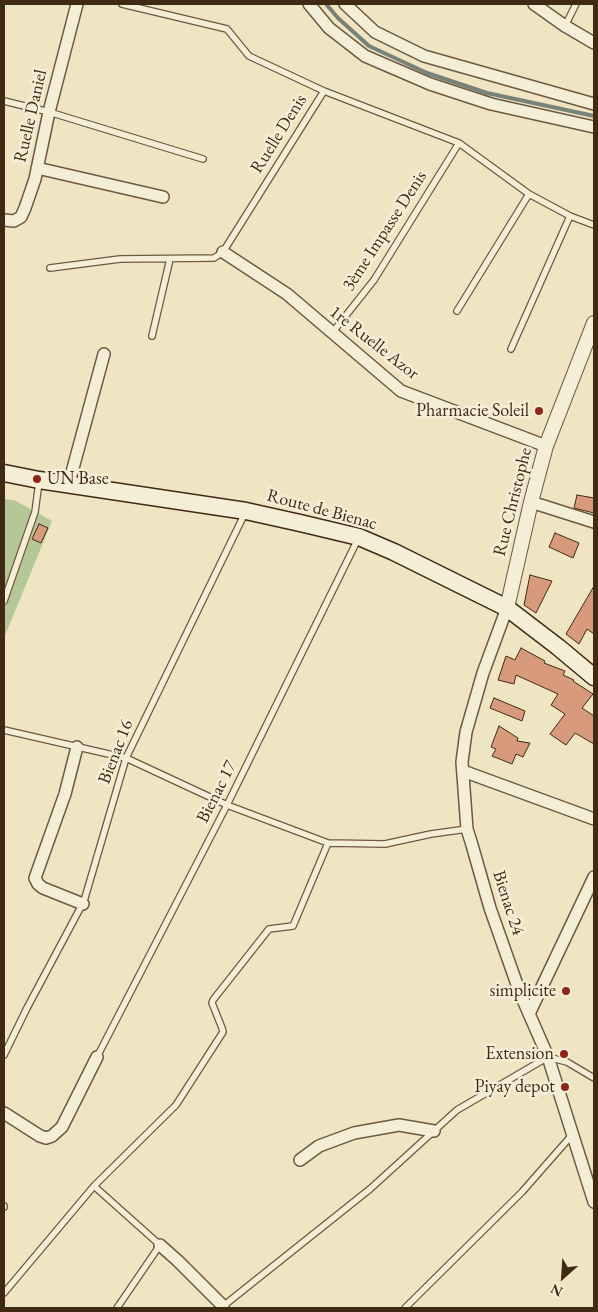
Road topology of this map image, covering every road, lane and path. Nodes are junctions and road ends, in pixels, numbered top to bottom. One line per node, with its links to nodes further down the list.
1 (77, 4): 12 (street, Ruelle Daniel)
2 (122, 4): 9 (lane)
3 (309, 4): 13 (street)
4 (345, 4): 11 (street)
5 (534, 4): 7 (street)
6 (576, 4): 7 (lane)
7 (565, 26): 8 (street)
8 (594, 43)
9 (324, 90): 14 (lane, Ruelle Denis); 22 (lane, Ruelle Denis)
10 (4, 101): 12 (lane)
11 (594, 104)
12 (49, 112): 15 (lane); 16 (street, Ruelle Daniel)
13 (594, 128)
14 (459, 143): 17 (lane, Ruelle Denis); 27 (lane, 3ème Impasse Denis)
15 (203, 159)
16 (37, 168): 18 (street); 20 (street, Ruelle Daniel)
17 (529, 194): 19 (lane, Ruelle Denis); 25 (lane)
18 (164, 197)
19 (570, 216): 21 (lane, Ruelle Denis); 29 (lane)
20 (4, 220)
21 (594, 225)
22 (223, 252): 23 (lane); 27 (street, 1re Ruelle Azor)
23 (170, 259): 24 (lane); 28 (lane)
24 (50, 268)
25 (457, 311)
26 (594, 323): 31 (street, Rue Christophe)
27 (332, 333): 31 (street, 1re Ruelle Azor)
28 (152, 336)
29 (511, 349)
30 (104, 354): 34 (street)
31 (546, 446): 35 (street, Rue Christophe)
32 (4, 473): 33 (main road, Route de Bienac)
33 (39, 480): 34 (main road, Route de Bienac); 39 (lane)
34 (70, 484): 36 (main road, Route de Bienac)
35 (531, 502): 37 (street); 40 (street, Rue Christophe)
36 (246, 511): 38 (main road, Route de Bienac); 44 (lane, Bienac 16)
37 (594, 522)
38 (359, 538): 40 (main road, Route de Bienac); 46 (lane, Bienac 17)
39 (4, 601)
40 (507, 608): 41 (main road, Route de Bienac); 45 (street, Bienac 24)
41 (594, 676)
42 (4, 730): 43 (lane)
43 (77, 747): 44 (lane); 51 (street)
44 (126, 758): 46 (lane); 51 (lane, Bienac 16)
45 (463, 771): 47 (street); 48 (street, Bienac 24)
46 (228, 805): 49 (lane); 54 (lane, Bienac 17)
47 (594, 819)
48 (466, 830): 49 (lane); 52 (street, Bienac 24)
49 (328, 844): 62 (lane)
50 (594, 877): 52 (street)
51 (82, 904): 53 (lane, Bienac 16)
52 (529, 1014): 55 (street, Bienac 24)
53 (4, 1055)
54 (97, 1057): 57 (street)
55 (548, 1057): 56 (lane); 58 (lane); 59 (street, Bienac 24)
56 (594, 1078)
57 (4, 1113)
58 (434, 1131): 60 (street); 67 (lane)
59 (573, 1135): 63 (street, Bienac 24); 69 (lane)
60 (300, 1160)
61 (594, 1174): 63 (street)
62 (94, 1186): 65 (lane); 66 (lane)
63 (589, 1186): 64 (street, Bienac 24)
64 (594, 1202)
65 (160, 1245): 67 (street); 68 (lane)
66 (4, 1293)
67 (222, 1307)
68 (117, 1308)
69 (405, 1308)

